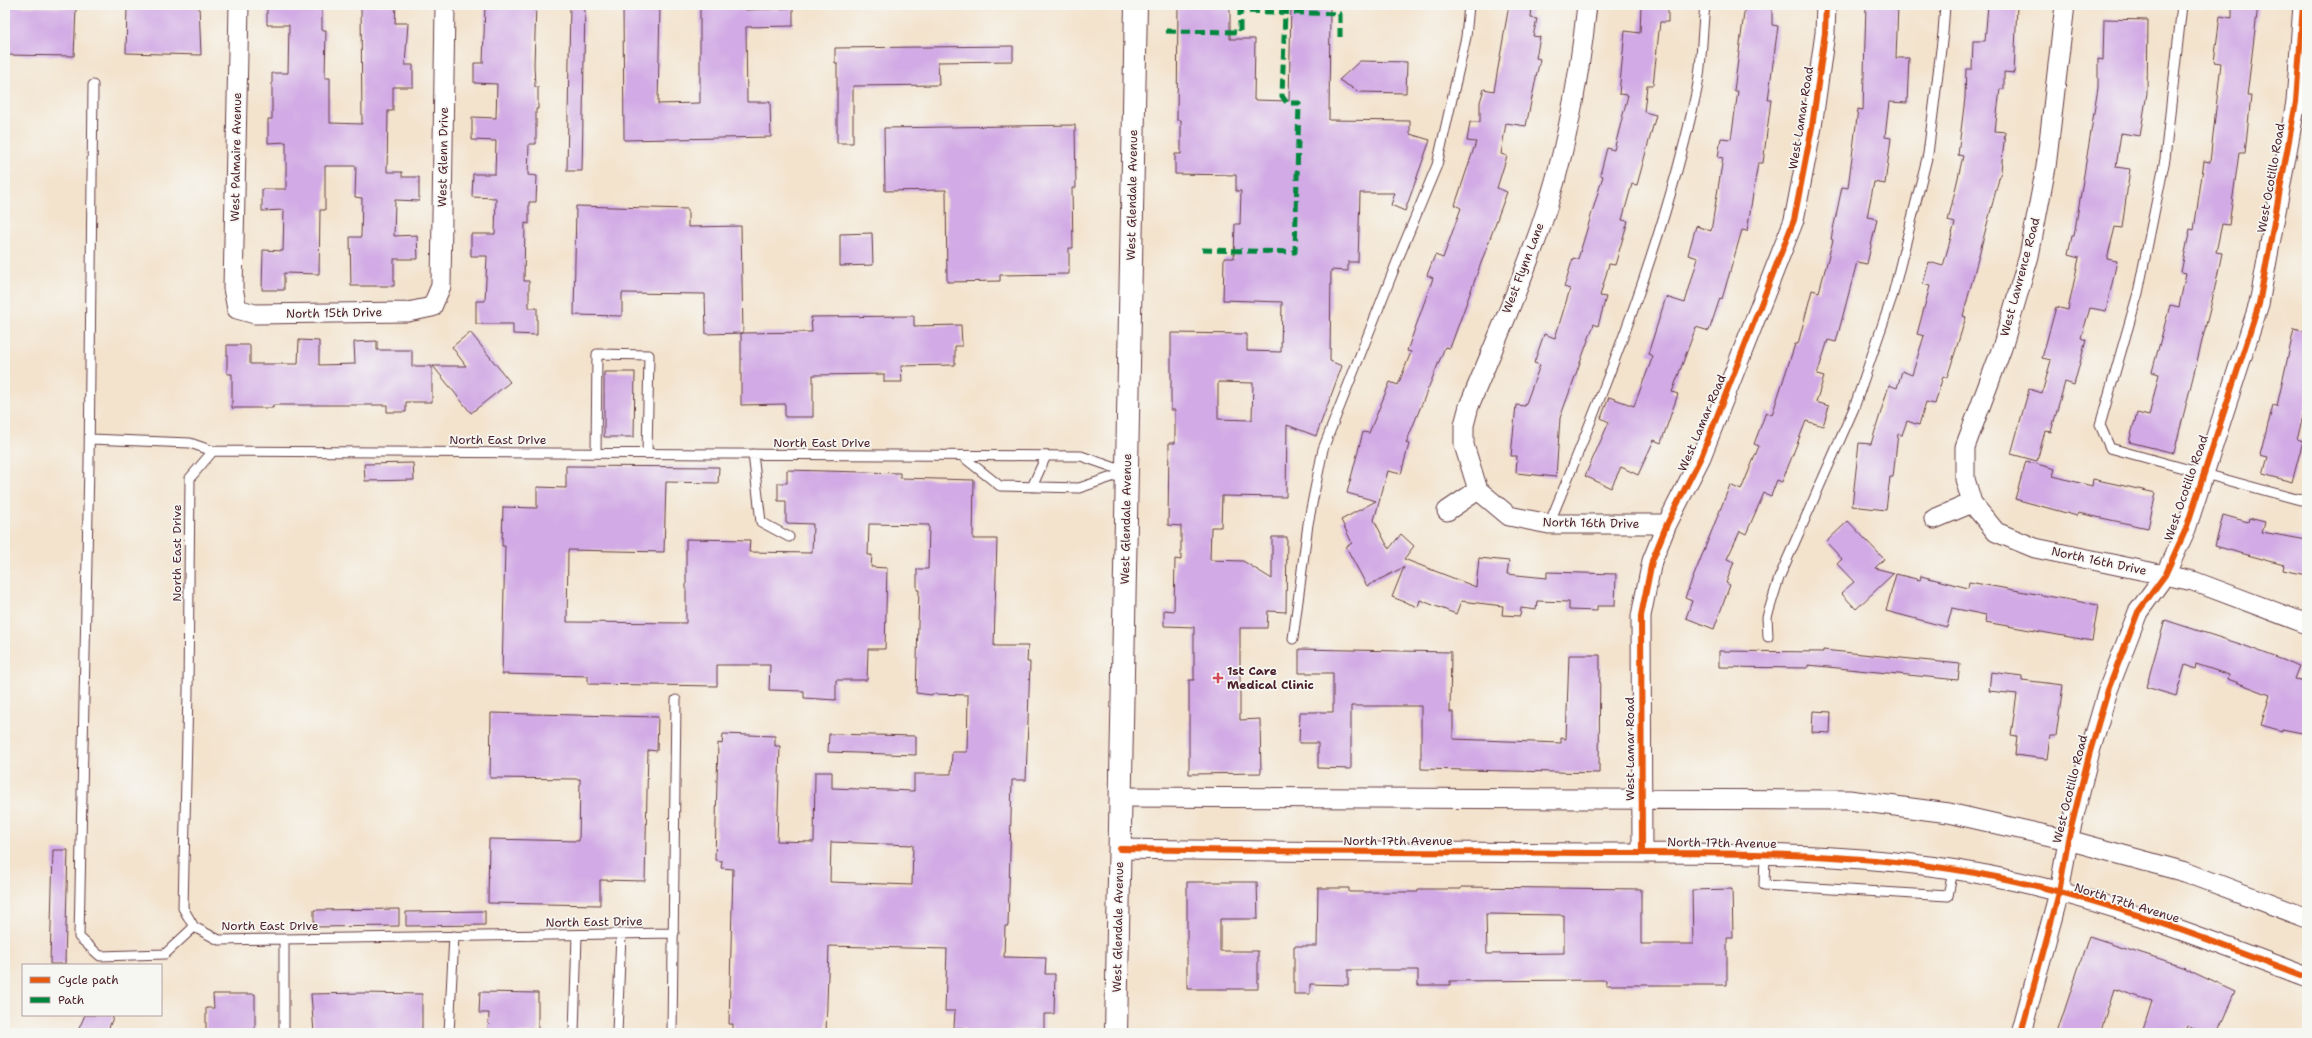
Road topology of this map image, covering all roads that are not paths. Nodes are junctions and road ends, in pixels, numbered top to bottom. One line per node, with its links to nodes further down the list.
1 (239, 5): 14 (street, West Palmaire Avenue)
2 (445, 5): 13 (street, West Glenn Drive)
3 (1136, 5): 22 (main road, West Glendale Avenue)
4 (1469, 5): 36 (lane)
5 (1587, 5): 25 (street, West Flynn Lane)
6 (1705, 5): 30 (lane)
7 (1826, 5): 31 (street, West Lamar Road)
8 (1945, 5): 35 (lane)
9 (2065, 5): 27 (street, West Lawrence Road)
10 (2182, 5): 23 (lane)
11 (2303, 5): 23 (street, West Ocotillo Road)
12 (94, 85): 15 (lane)
13 (432, 307): 14 (street, North 15th Drive)
14 (237, 309)
15 (90, 439): 16 (lane); 47 (lane)
16 (213, 451): 17 (lane, North East Drive); 47 (lane, North East Drive)
17 (596, 453): 18 (lane, North East Drive); 18 (lane)
18 (647, 453): 19 (lane, North East Drive)
19 (753, 454): 20 (lane, North East Drive); 32 (lane)
20 (962, 456): 21 (lane, North East Drive); 24 (lane)
21 (1046, 456): 22 (lane, North East Drive); 24 (lane)
22 (1127, 472): 24 (lane); 38 (main road, West Glendale Avenue)
23 (2204, 472): 26 (lane); 33 (street, West Ocotillo Road)
24 (1032, 487)
25 (1478, 490): 28 (street); 30 (street, North 16th Drive)
26 (2307, 497)
27 (1972, 503): 29 (street); 33 (street, North 16th Drive)
28 (1447, 511)
29 (1934, 519)
30 (1549, 524): 31 (street, North 16th Drive)
31 (1667, 524): 39 (street, West Lamar Road)
32 (789, 537)
33 (2165, 575): 34 (street, North 16th Drive); 40 (street, West Ocotillo Road)
34 (2307, 624)
35 (1768, 637)
36 (1293, 638)
37 (676, 700): 48 (lane)
38 (1121, 797): 39 (street); 41 (main road, West Glendale Avenue)
39 (1641, 799): 40 (street); 42 (street, West Lamar Road)
40 (2068, 840): 45 (street, West Ocotillo Road); 46 (street)
41 (1120, 849): 42 (street, North 17th Avenue); 59 (main road, West Glendale Avenue)
42 (1642, 853): 43 (street, North 17th Avenue)
43 (1765, 855): 44 (street, North 17th Avenue); 44 (lane)
44 (1953, 870): 45 (street, North 17th Avenue)
45 (2059, 893): 53 (street, North 17th Avenue); 60 (street, West Ocotillo Road)
46 (2307, 918)
47 (194, 927): 52 (lane, North East Drive)
48 (674, 933): 49 (lane, North East Drive); 58 (lane)
49 (621, 934): 50 (lane, North East Drive); 57 (lane)
50 (577, 935): 51 (lane, North East Drive); 56 (lane)
51 (454, 936): 52 (lane, North East Drive); 55 (lane)
52 (284, 939): 54 (lane)
53 (2307, 978)
54 (284, 1033)
55 (449, 1033)
56 (574, 1033)
57 (617, 1033)
58 (672, 1033)
59 (1116, 1033)
60 (2021, 1033)

